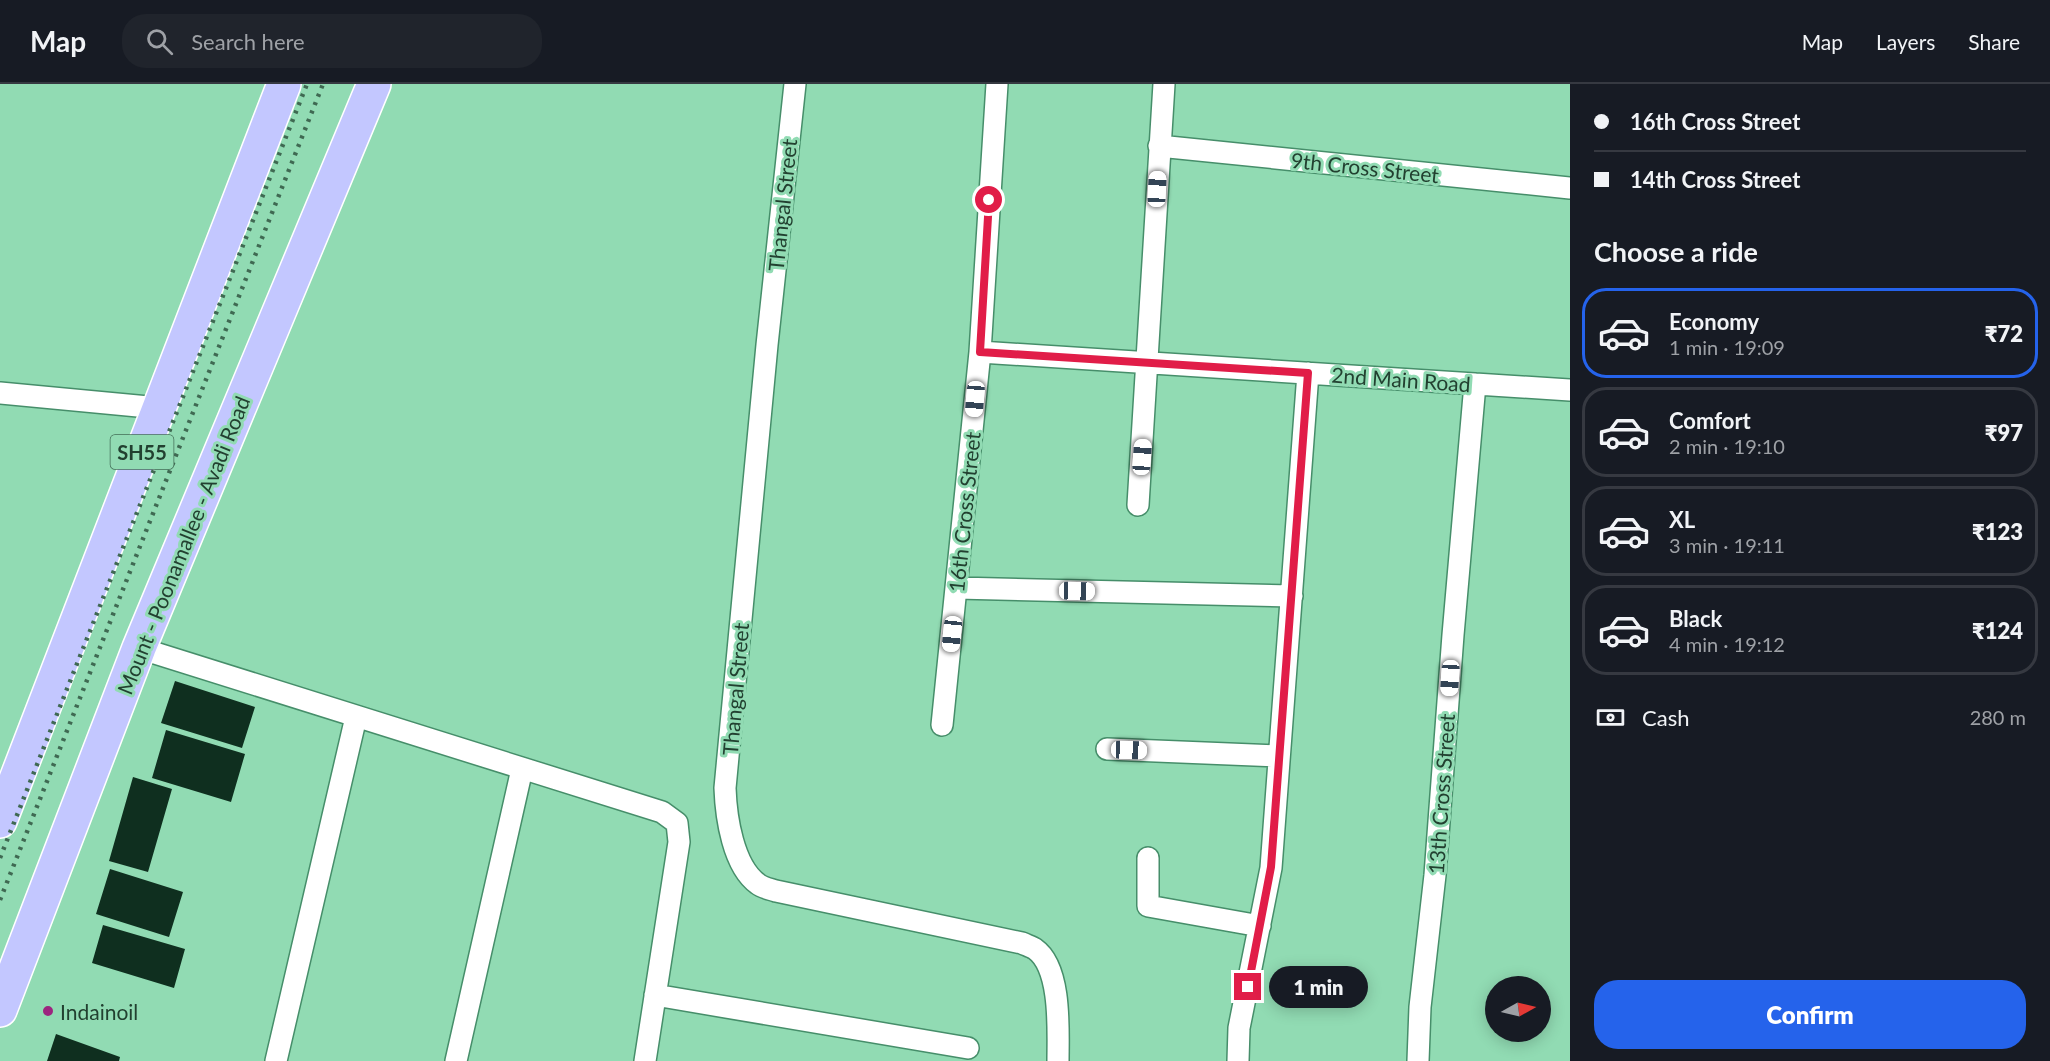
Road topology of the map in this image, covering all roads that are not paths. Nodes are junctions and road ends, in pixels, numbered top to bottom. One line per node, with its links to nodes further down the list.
1 (284, 84): 14 (main road, SH55)
2 (374, 84): 18 (main road, Mount - Poonamallee - Avadi Road)
3 (795, 84): 33 (street, Thangal Street)
4 (997, 84): 8 (street, 16th Cross Street)
5 (1164, 84): 6 (street)
6 (1159, 146): 7 (street, 9th Cross Street); 9 (street)
7 (1570, 188)
8 (980, 352): 9 (street, 2nd Main Road); 16 (street, 16th Cross Street)
9 (1148, 363): 10 (street, 2nd Main Road); 15 (street)
10 (1308, 373): 11 (street, 2nd Main Road); 17 (street)
11 (1475, 384): 12 (street, 2nd Main Road); 35 (street, 13th Cross Street)
12 (1570, 390)
13 (0, 393): 14 (street)
14 (159, 408): 24 (main road, SH55)
15 (1138, 505)
16 (957, 588): 17 (street); 20 (street, 16th Cross Street)
17 (1292, 596): 22 (street)
18 (139, 648): 19 (street); 28 (main road, Mount - Poonamallee - Avadi Road)
19 (356, 717): 23 (street); 30 (street)
20 (942, 725)
21 (1107, 749): 22 (street)
22 (1279, 756): 26 (street)
23 (522, 768): 27 (street); 31 (street)
24 (0, 821)
25 (1148, 858): 26 (street)
26 (1260, 926): 34 (street)
27 (655, 995): 29 (street); 32 (street)
28 (0, 1010)
29 (968, 1048)
30 (276, 1061)
31 (456, 1061)
32 (645, 1061)
33 (1058, 1061)
34 (1238, 1061)
35 (1418, 1061)

